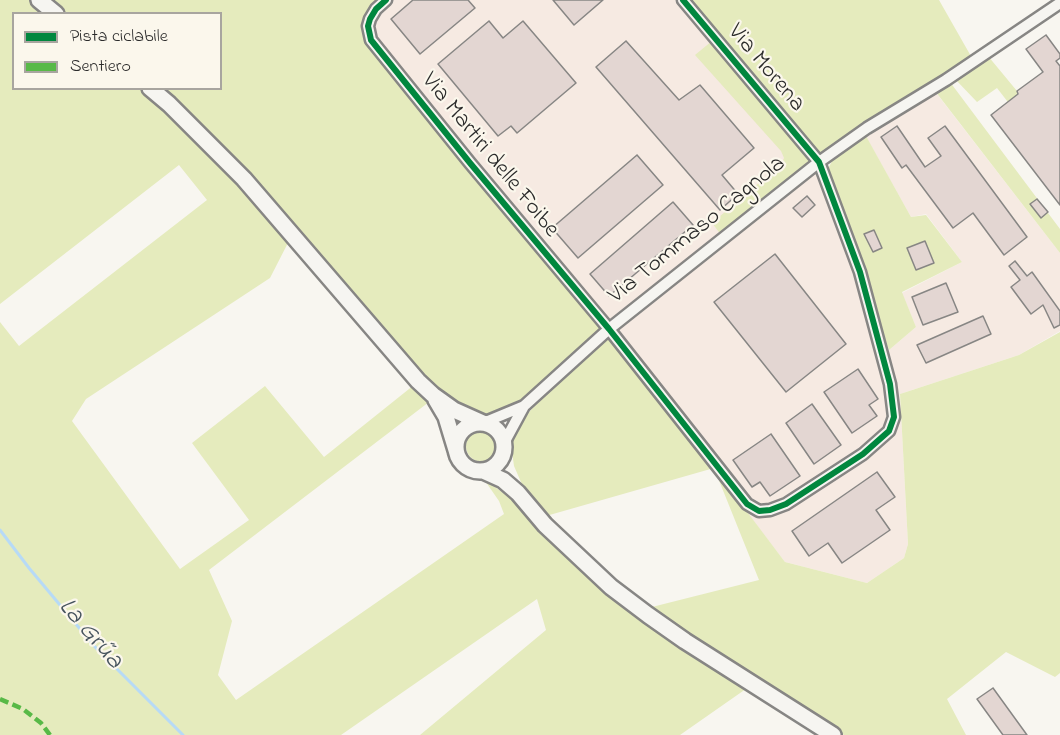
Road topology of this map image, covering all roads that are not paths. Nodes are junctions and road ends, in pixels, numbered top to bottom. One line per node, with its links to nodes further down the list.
1 (39, 0): 5 (main road)
2 (386, 0): 8 (street, Via Martiri delle Foibe)
3 (683, 0): 7 (street, Via Morena)
4 (1060, 3): 7 (street, Via Tommaso Cagnola)
5 (54, 12)
6 (152, 90): 9 (main road)
7 (819, 162): 8 (street, Via Tommaso Cagnola); 8 (street, Via Martiri delle Foibe)
8 (609, 329): 10 (street, Via Tommaso Cagnola)
9 (433, 395): 11 (main road); 13 (main road)
10 (524, 406): 11 (street, Via Tommaso Cagnola); 12 (street, Via Tommaso Cagnola)
11 (483, 423): 12 (main road); 13 (main road)
12 (504, 443): 14 (main road); 15 (main road)
13 (457, 452): 14 (main road)
14 (483, 471): 15 (main road)
15 (518, 493): 16 (main road)
16 (833, 735)

